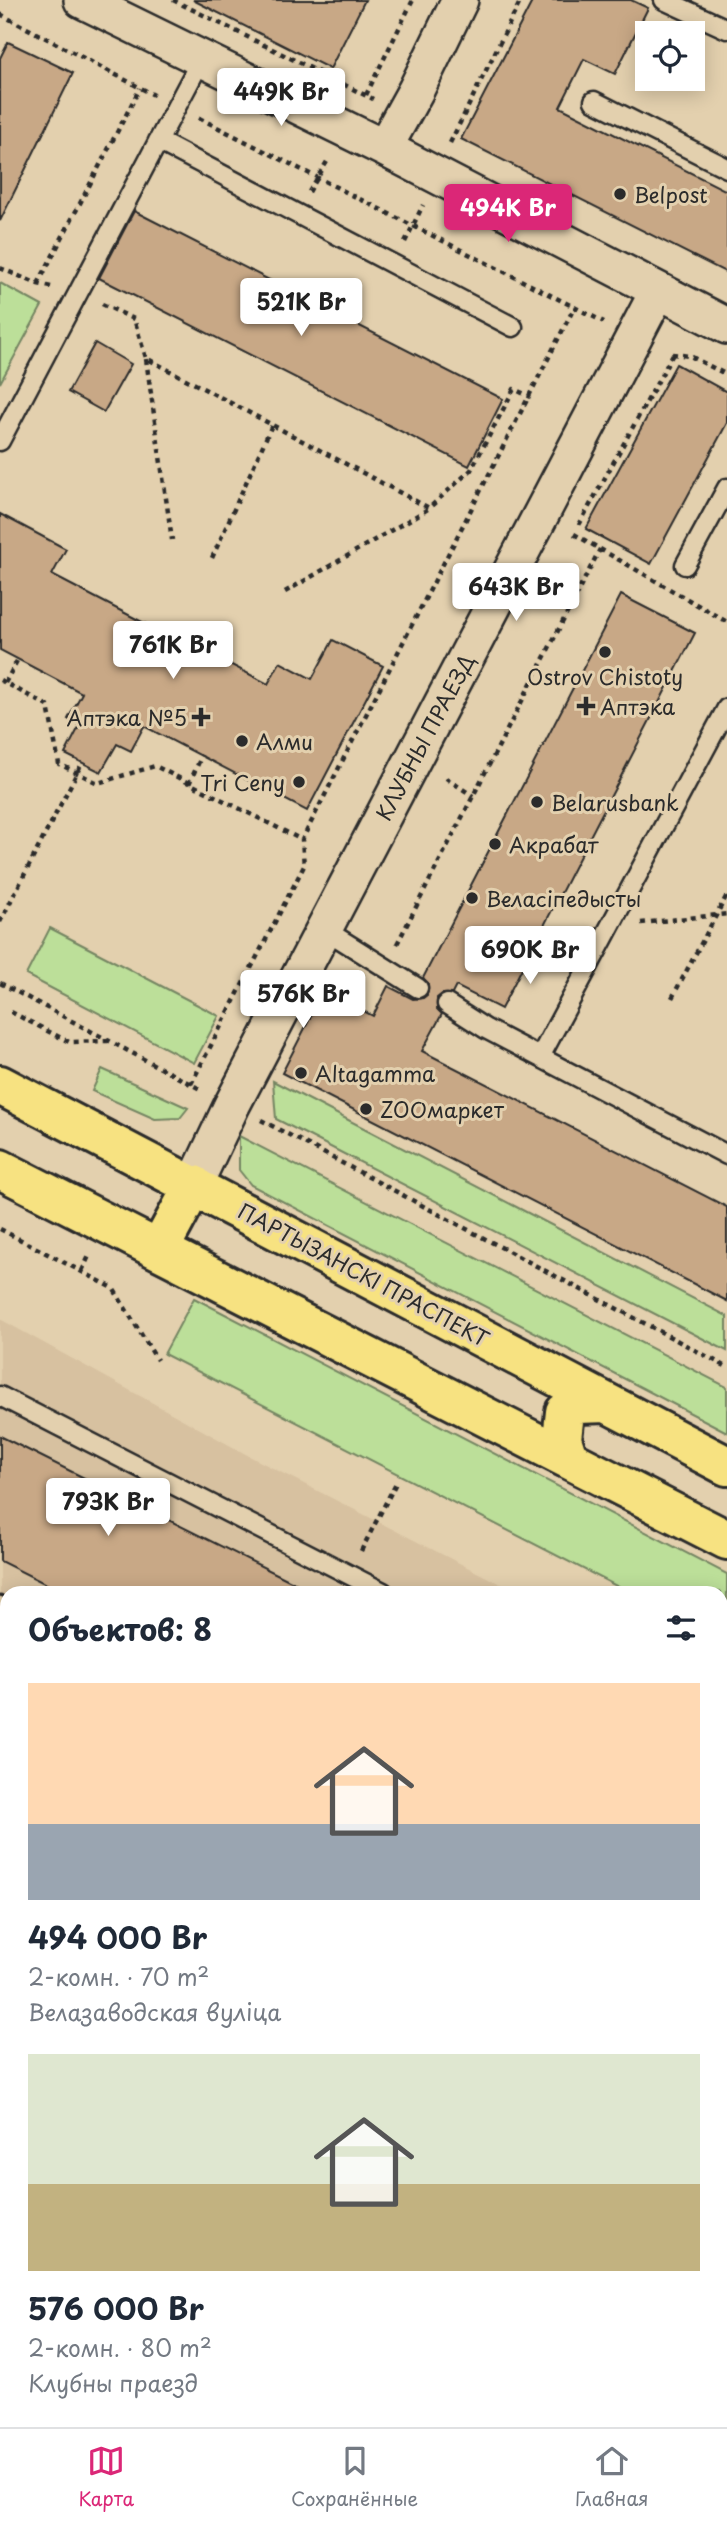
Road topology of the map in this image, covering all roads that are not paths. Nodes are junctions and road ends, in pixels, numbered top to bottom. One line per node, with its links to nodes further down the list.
1 (82, 0): 5 (street)
2 (460, 0): 8 (street)
3 (664, 0): 4 (lane)
4 (727, 29)
5 (202, 58): 7 (lane); 8 (street)
6 (594, 101): 9 (lane)
7 (158, 141): 12 (lane); 13 (lane)
8 (384, 148): 10 (street)
9 (727, 169)
10 (658, 291): 11 (street); 17 (street, КЛУБНЫ ПРАЕЗД)
11 (727, 326)
12 (513, 327)
13 (0, 441)
14 (727, 488): 15 (lane)
15 (685, 565)
16 (727, 708): 20 (lane)
17 (324, 929): 18 (lane); 24 (street, КЛУБНЫ ПРАЕЗД)
18 (418, 988)
19 (447, 1004): 20 (lane)
20 (540, 1057): 22 (lane)
21 (0, 1085): 24 (main road, ПАРТЫЗАНСКІ ПРАСПЕКТ)
22 (727, 1155)
23 (0, 1168): 25 (main road)
24 (194, 1185): 25 (main road); 27 (main road, ПАРТЫЗАНСКІ ПРАСПЕКТ)
25 (159, 1250): 28 (main road)
26 (0, 1395): 31 (lane)
27 (607, 1403): 28 (main road); 29 (main road, ПАРТЫЗАНСКІ ПРАСПЕКТ)
28 (568, 1458): 30 (main road)
29 (727, 1466)
30 (727, 1540)
31 (371, 1586)

